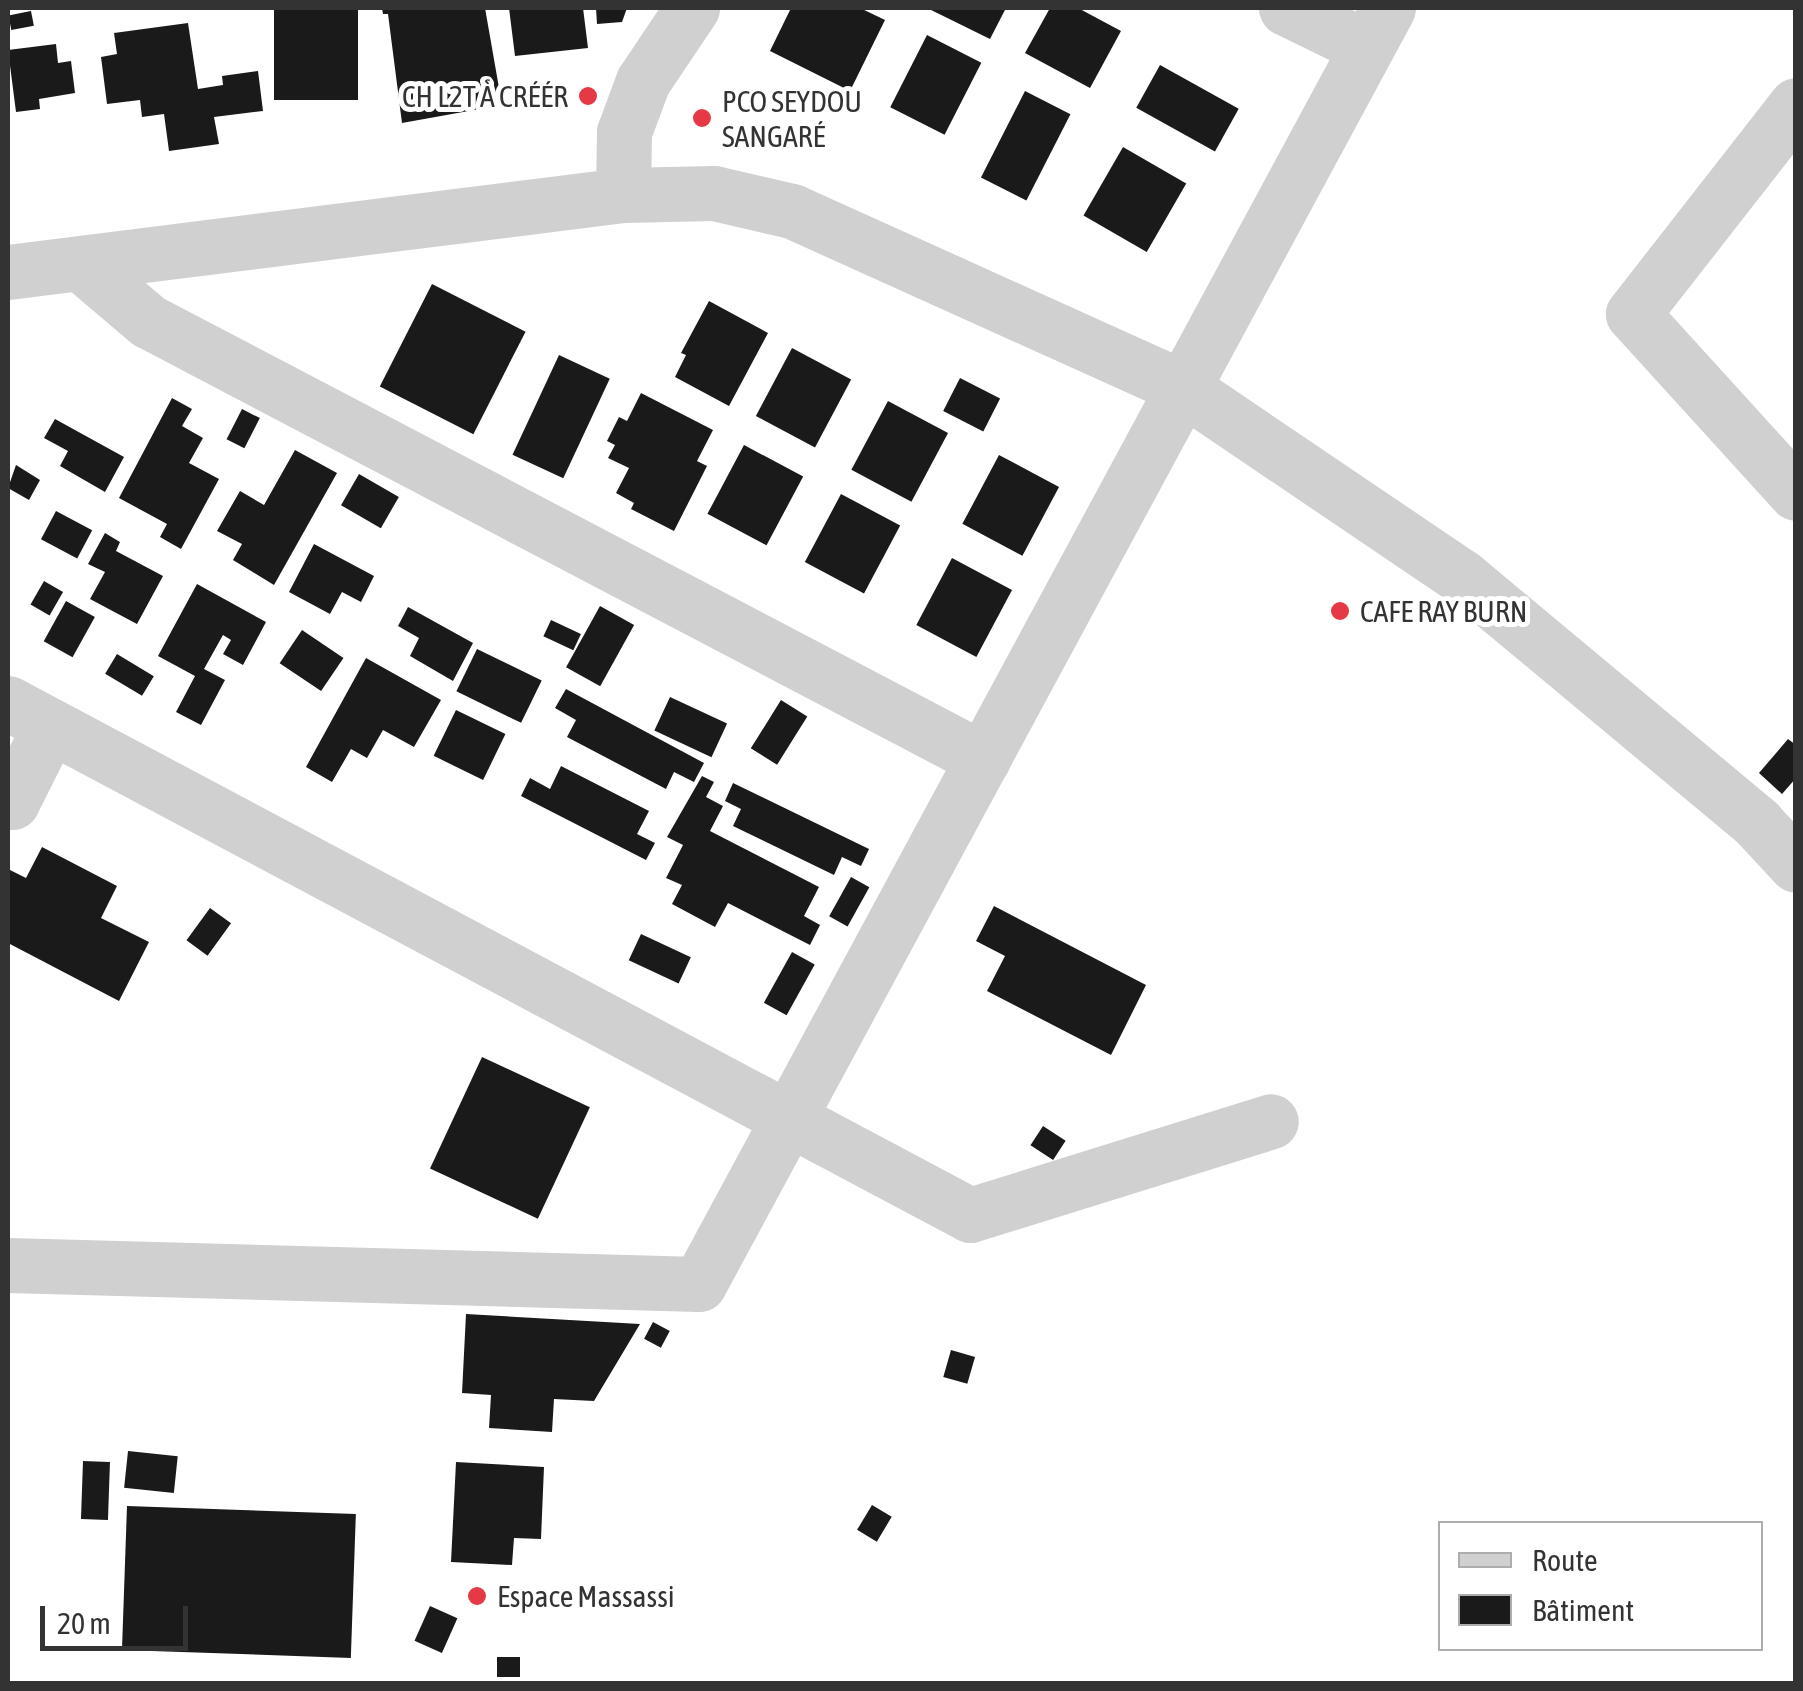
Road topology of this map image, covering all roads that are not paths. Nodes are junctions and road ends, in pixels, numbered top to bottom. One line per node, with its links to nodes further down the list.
1 (692, 8): 5 (street)
2 (1286, 8): 3 (street)
3 (1377, 27): 8 (street)
4 (1791, 123): 9 (street)
5 (623, 195): 6 (street); 8 (street)
6 (81, 264): 7 (street); 11 (street)
7 (8, 272)
8 (1180, 386): 11 (street); 13 (street)
9 (1796, 493)
10 (29, 714): 12 (street); 14 (street)
11 (984, 759): 14 (street)
12 (8, 802)
13 (1796, 865)
14 (788, 1119): 15 (street); 16 (street)
15 (1272, 1120)
16 (8, 1265)

